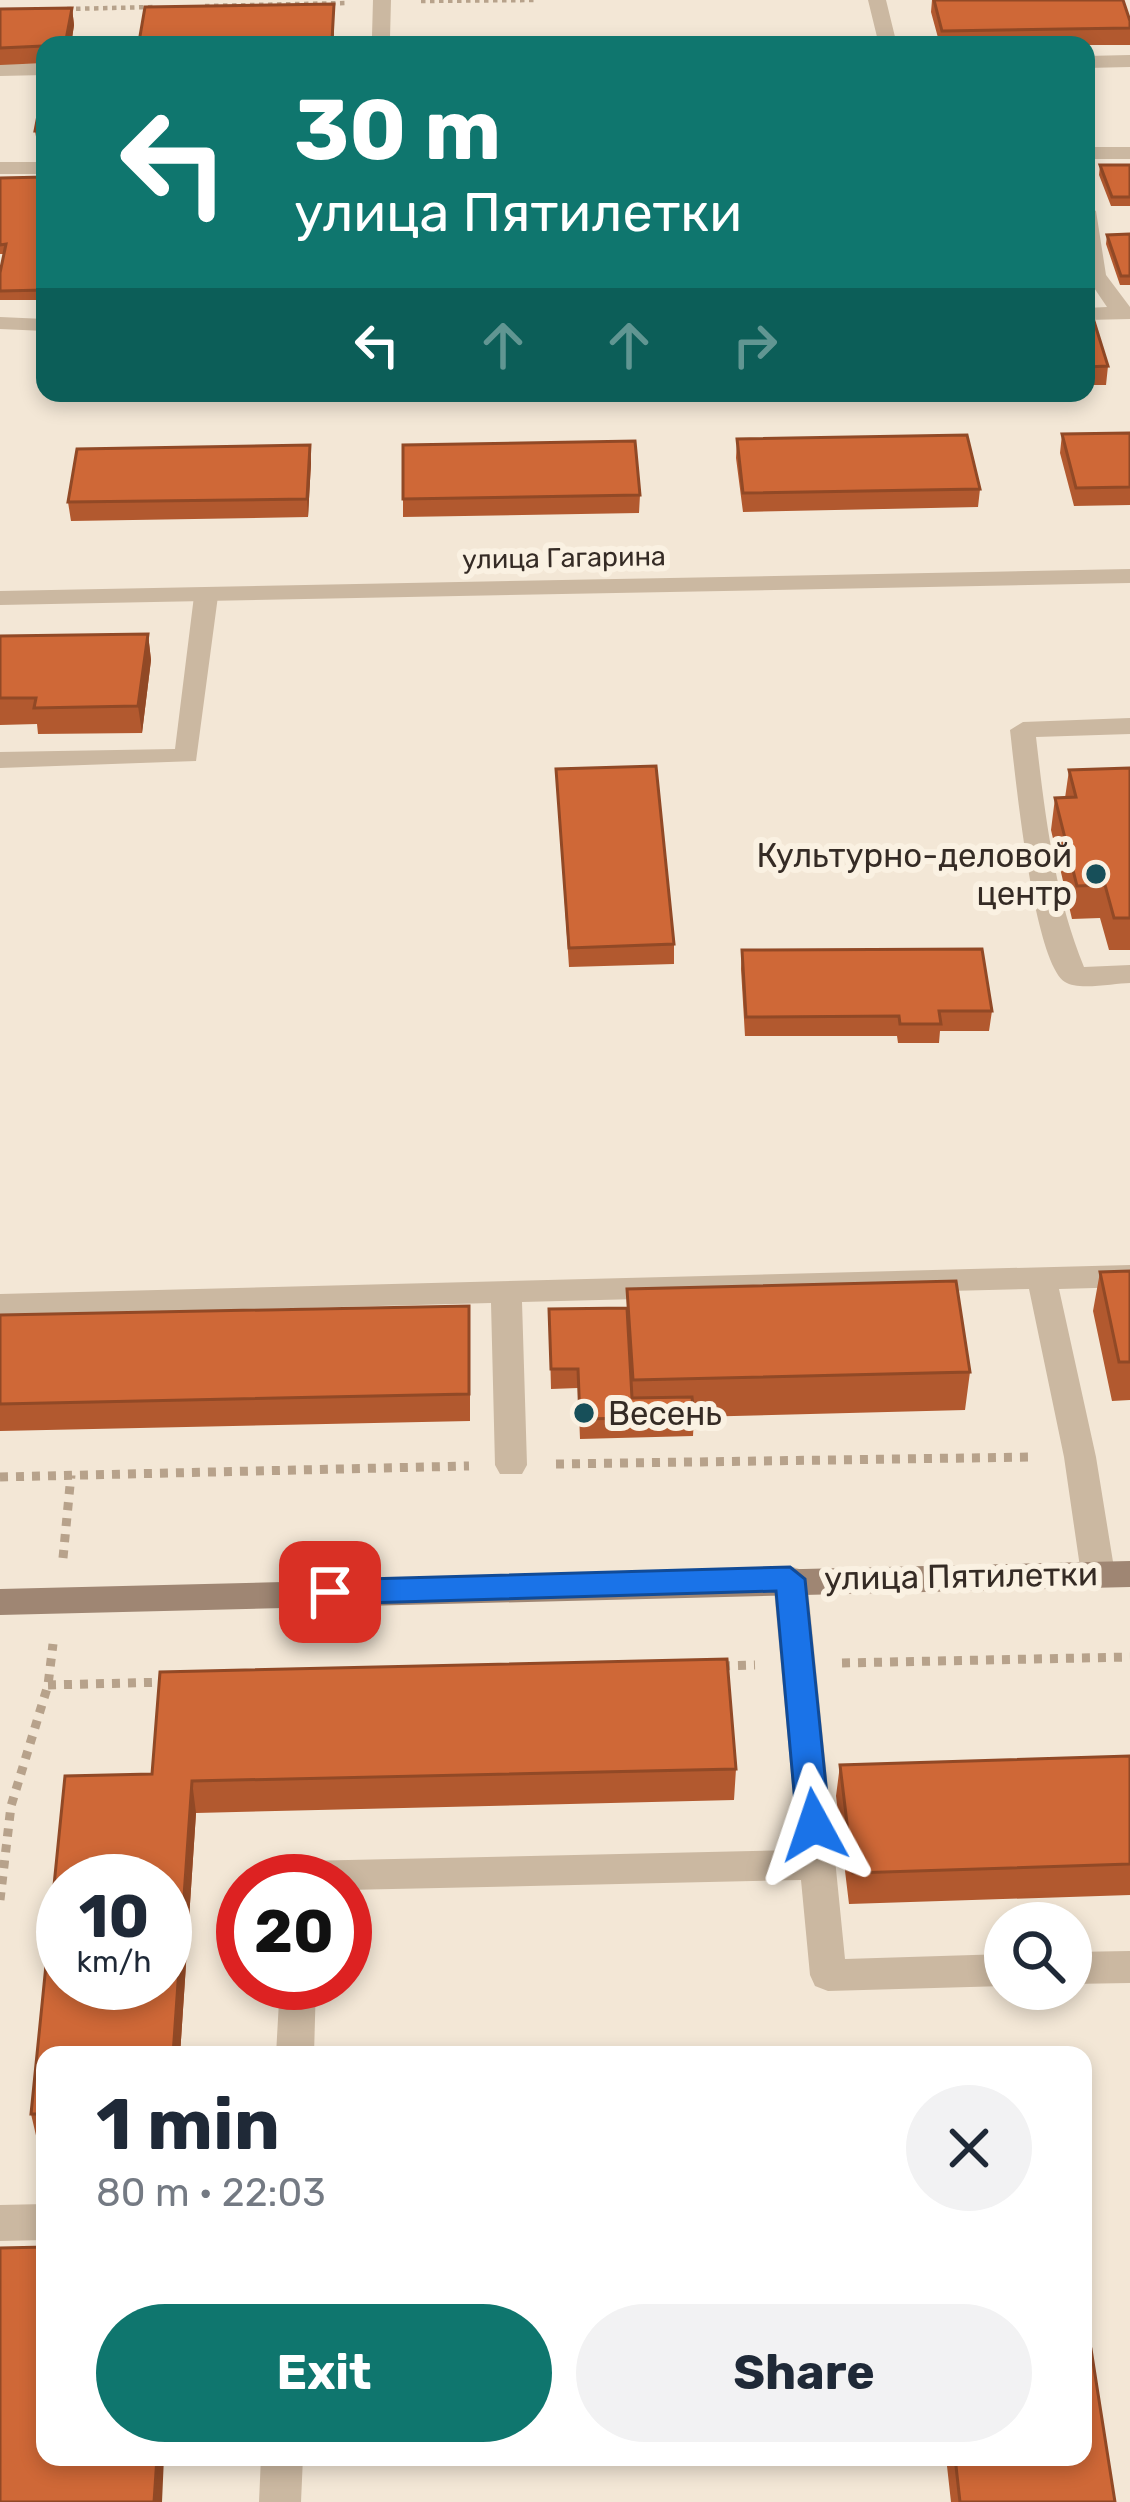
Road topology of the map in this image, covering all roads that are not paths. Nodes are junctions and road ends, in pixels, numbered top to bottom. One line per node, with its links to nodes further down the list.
1 (878, 0): 4 (street)
2 (382, 1): 3 (street)
3 (381, 36)
4 (886, 36)
5 (1130, 61): 6 (street)
6 (1095, 62)
7 (36, 69): 8 (street)
8 (0, 70)
9 (1095, 153): 10 (street)
10 (1130, 153)
11 (36, 168): 12 (street)
12 (0, 169)
13 (1095, 269): 15 (street)
14 (1095, 314): 15 (street)
15 (1126, 314)
16 (0, 323): 17 (street)
17 (36, 325)
18 (1130, 576): 19 (street, улица Гагарина)
19 (206, 596): 20 (street, улица Гагарина); 22 (street)
20 (0, 598)
21 (1130, 726): 23 (street)
22 (0, 760)
23 (1130, 974)
24 (1130, 1276): 25 (street)
25 (1042, 1279): 26 (street); 29 (street)
26 (506, 1291): 27 (street); 28 (street)
27 (0, 1305)
28 (511, 1465)
29 (1114, 1574): 30 (main road, улица Пятилетки)
30 (790, 1579): 31 (main road, улица Пятилетки); 32 (street)
31 (0, 1602)
32 (817, 1865): 33 (street); 36 (street)
33 (372, 1875)
34 (1130, 1967): 35 (street)
35 (1092, 1968)
36 (984, 1971)
37 (297, 2010): 38 (street)
38 (295, 2046)
39 (36, 2222): 40 (street)
40 (0, 2223)
41 (281, 2466): 42 (street)
42 (280, 2502)

